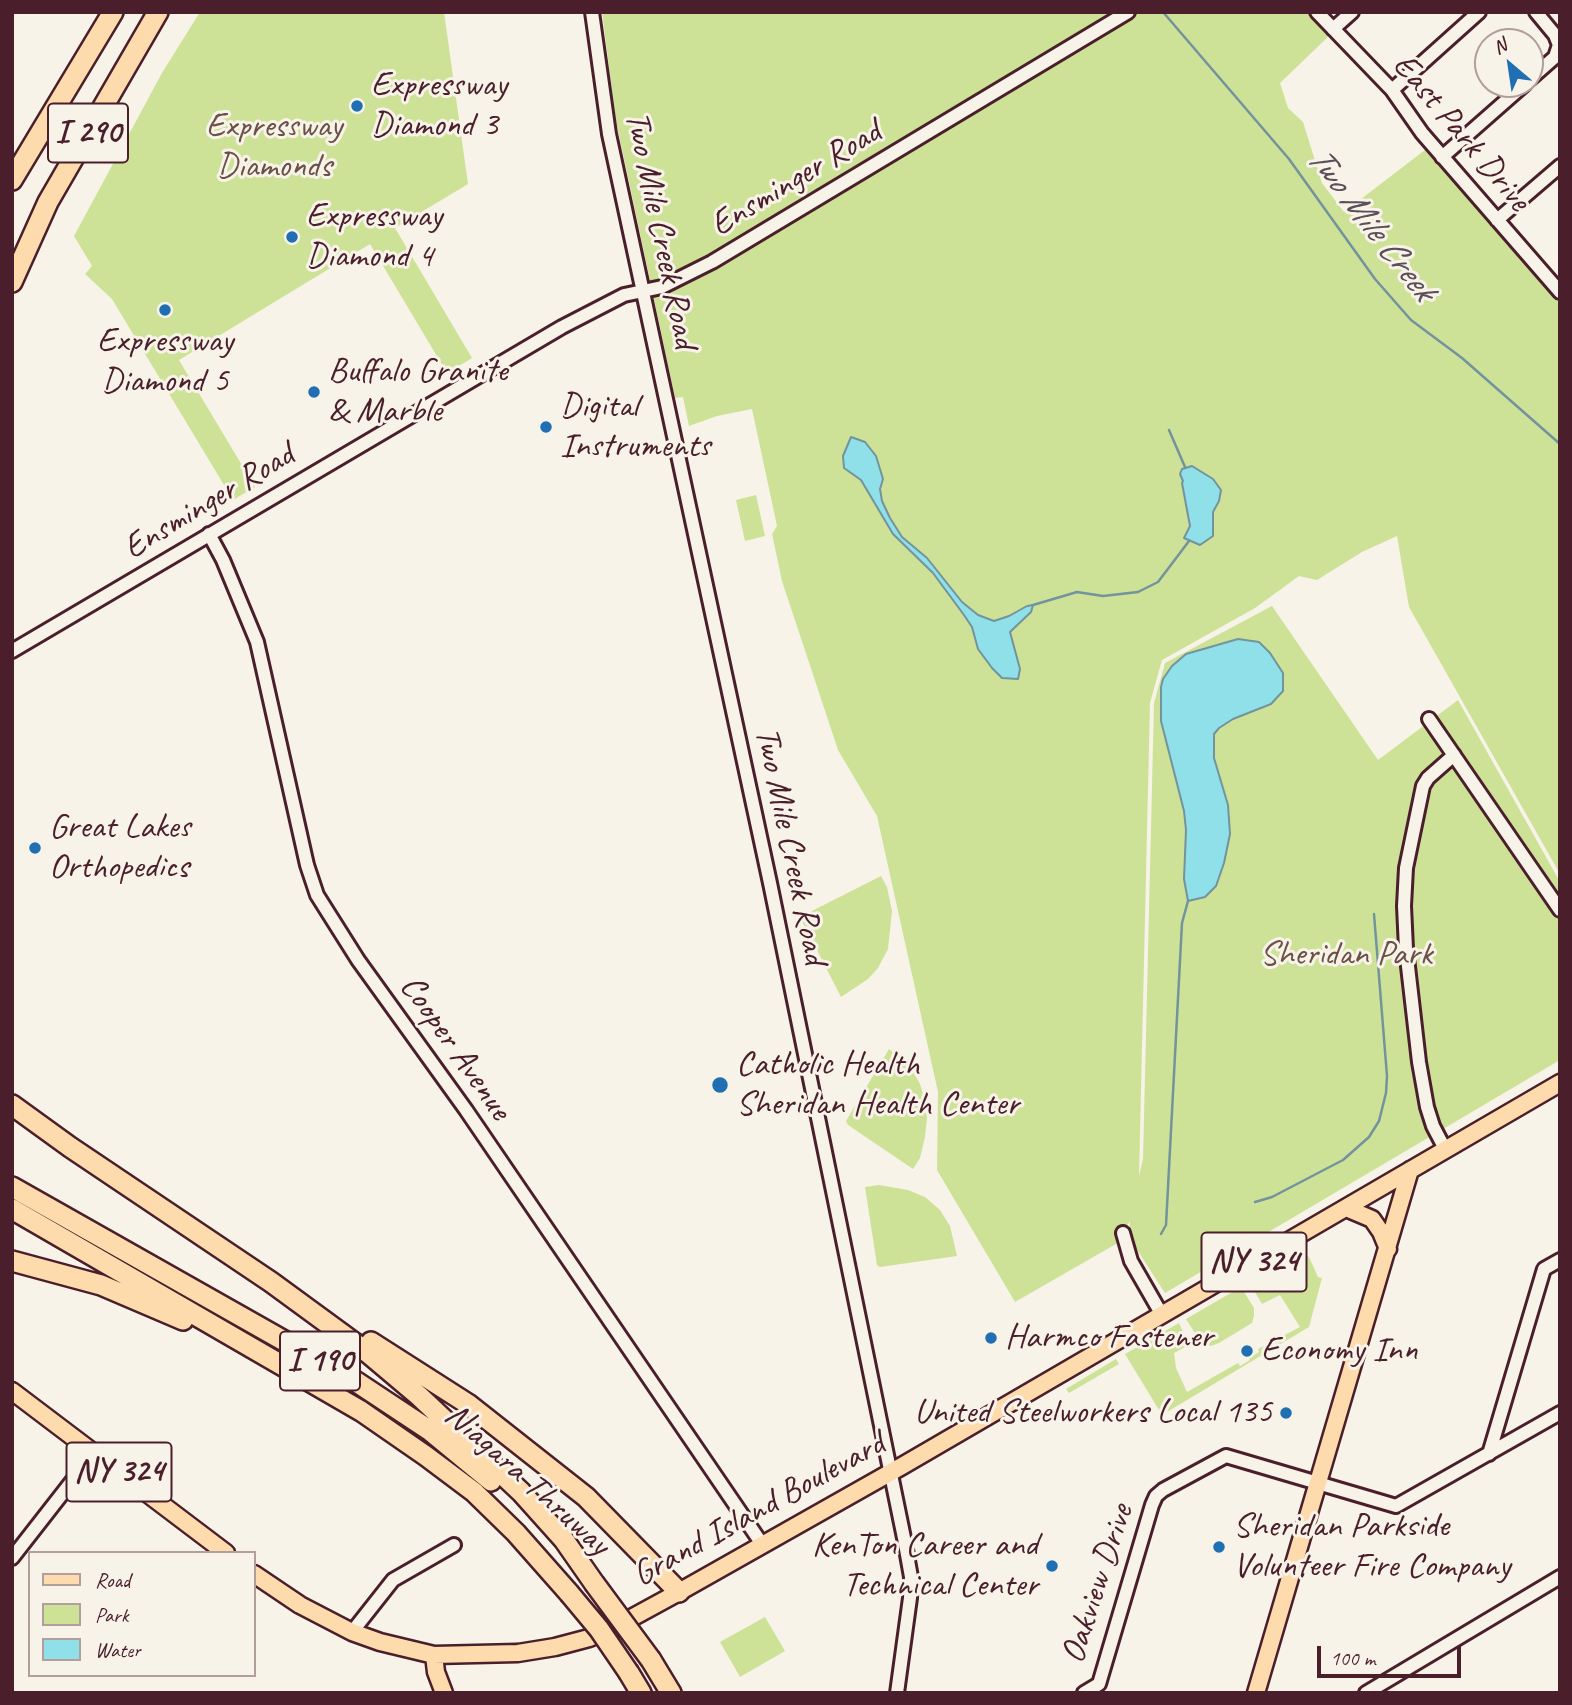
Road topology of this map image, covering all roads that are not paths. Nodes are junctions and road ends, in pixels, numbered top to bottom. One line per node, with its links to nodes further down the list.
1 (113, 12): 15 (highway, I 290)
2 (158, 12): 17 (highway, I 290)
3 (592, 12): 19 (street, Two Mile Creek Road)
4 (1129, 12): 19 (street, Ensminger Road)
5 (1317, 12): 9 (street, East Park Drive)
6 (1352, 12): 9 (street)
7 (1479, 12): 11 (street)
8 (1536, 12): 10 (street)
9 (1333, 29): 11 (street, East Park Drive)
10 (1544, 67)
11 (1392, 90): 13 (street, East Park Drive)
12 (1509, 98): 13 (street)
13 (1442, 157): 16 (street, East Park Drive)
14 (1560, 166): 16 (street)
15 (12, 180)
16 (1497, 220): 18 (street, East Park Drive)
17 (12, 282)
18 (1557, 284)
19 (643, 290): 20 (street, Ensminger Road); 47 (street, Two Mile Creek Road)
20 (209, 534): 21 (street, Ensminger Road); 49 (street, Cooper Avenue)
21 (12, 651)
22 (1429, 719): 23 (street)
23 (1454, 755): 24 (street); 29 (street)
24 (1560, 910)
25 (1560, 1083): 29 (main road, NY 324)
26 (12, 1105): 28 (highway)
27 (12, 1117): 28 (highway)
28 (70, 1147): 40 (highway)
29 (1445, 1149): 30 (main road, NY 324)
30 (1410, 1170): 32 (main road, Grand Island Boulevard / NY 324); 35 (main road)
31 (12, 1187): 55 (highway, Niagara Thruway / I 190)
32 (1346, 1208): 35 (main road); 41 (main road, Grand Island Boulevard / NY 324)
33 (12, 1209): 42 (highway, Niagara Thruway / I 190)
34 (1123, 1233): 41 (street)
35 (1388, 1249): 48 (main road)
36 (1560, 1260): 46 (street)
37 (12, 1261): 39 (highway)
38 (12, 1276): 39 (highway)
39 (86, 1281): 42 (highway)
40 (271, 1282): 55 (highway); 56 (highway)
41 (1162, 1315): 47 (main road, Grand Island Boulevard / NY 324)
42 (295, 1373): 60 (highway, Niagara Thruway / I 190, bridge)
43 (12, 1391): 45 (main road, NY 324)
44 (1560, 1413): 46 (street, Oakview Drive)
45 (94, 1453): 51 (main road, NY 324); 52 (street)
46 (1489, 1454): 48 (street, Oakview Drive)
47 (890, 1472): 49 (main road, Grand Island Boulevard / NY 324); 62 (street, Two Mile Creek Road)
48 (1318, 1484): 63 (street, Oakview Drive); 64 (main road)
49 (762, 1544): 56 (main road, Grand Island Boulevard / NY 324)
50 (454, 1545): 57 (street)
51 (223, 1551)
52 (12, 1558)
53 (256, 1575): 57 (main road, Grand Island Boulevard / NY 324)
54 (1560, 1577): 65 (street)
55 (594, 1583): 61 (highway, Niagara Thruway / I 190, bridge)
56 (679, 1592): 58 (main road, Grand Island Boulevard / NY 324)
57 (352, 1632): 58 (main road, Grand Island Boulevard / NY 324)
58 (434, 1655): 59 (main road)
59 (444, 1693)
60 (639, 1693)
61 (671, 1693)
62 (897, 1693)
63 (1084, 1693)
64 (1256, 1693)
65 (1367, 1693)

